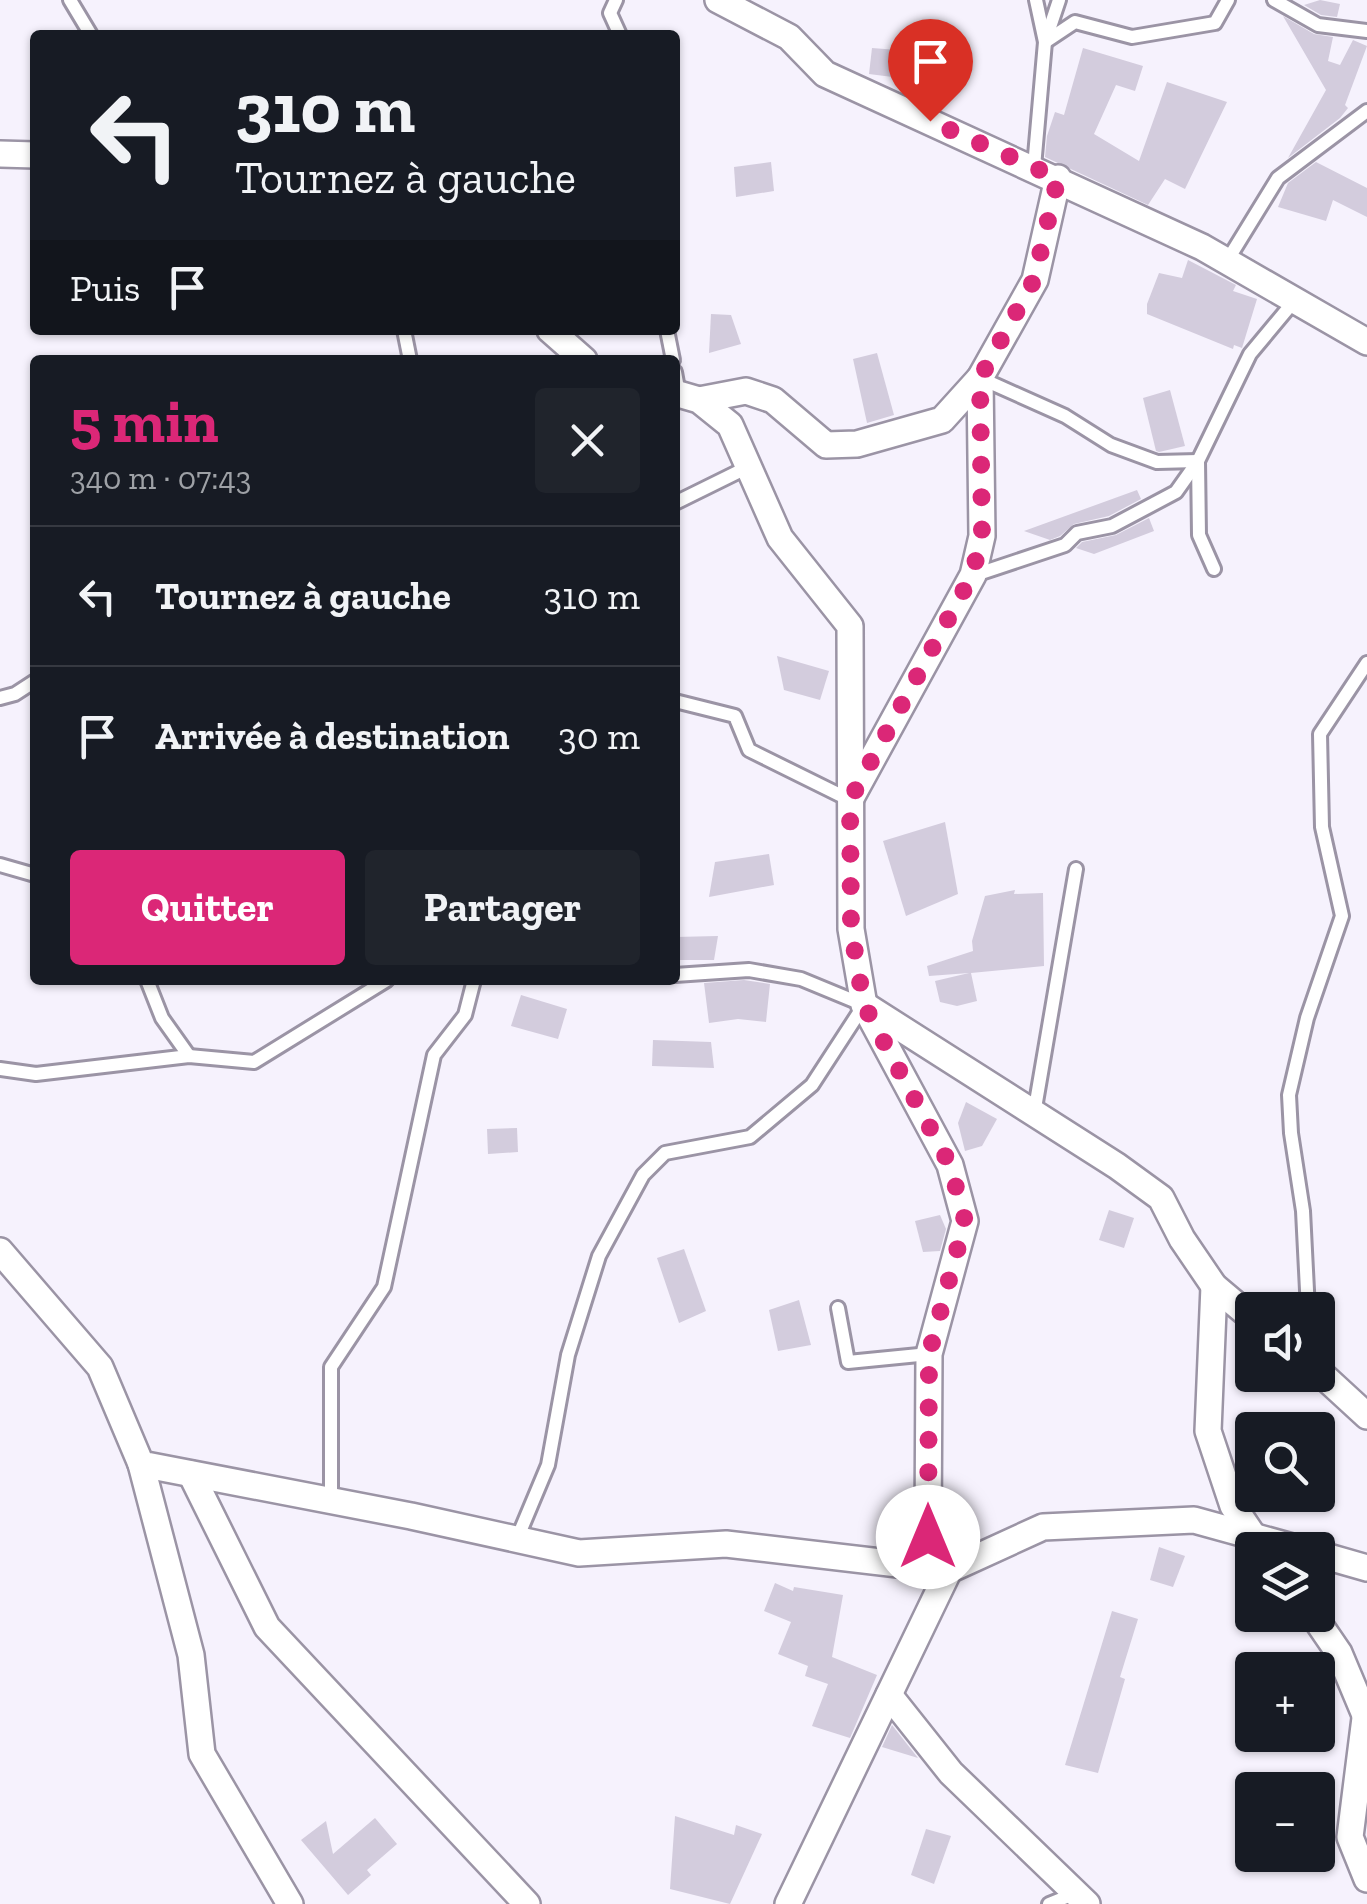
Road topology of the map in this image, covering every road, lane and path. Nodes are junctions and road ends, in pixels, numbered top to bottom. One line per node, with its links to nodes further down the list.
1 (70, 0): 8 (lane)
2 (616, 0): 9 (lane)
3 (718, 0): 13 (street)
4 (1036, 0): 11 (lane)
5 (1059, 0): 11 (lane)
6 (1228, 0): 11 (lane)
7 (1274, 0): 10 (lane)
8 (87, 30)
9 (618, 30)
10 (1367, 31)
11 (1045, 42): 13 (lane)
12 (1367, 112): 14 (lane)
13 (1046, 173): 14 (street); 17 (street)
14 (1227, 261): 15 (street)
15 (1295, 300): 16 (street); 19 (lane)
16 (1367, 342)
17 (980, 378): 18 (street); 19 (lane); 23 (street)
18 (682, 390): 20 (street)
19 (1198, 461): 22 (lane); 23 (lane)
20 (748, 467): 21 (lane); 28 (street)
21 (680, 501)
22 (1214, 569)
23 (972, 575): 28 (street)
24 (1367, 663): 42 (lane)
25 (30, 684): 26 (lane)
26 (0, 698)
27 (680, 701): 28 (lane)
28 (850, 800): 36 (street)
29 (0, 865): 31 (lane)
30 (1076, 869): 39 (lane)
31 (30, 874)
32 (680, 975): 36 (lane)
33 (149, 985): 37 (lane)
34 (379, 985): 37 (lane)
35 (473, 985): 50 (lane)
36 (864, 1005): 39 (street); 45 (street); 53 (lane)
37 (189, 1056): 38 (lane)
38 (0, 1069)
39 (1034, 1114): 41 (street)
40 (1, 1248): 48 (street)
41 (1214, 1286): 43 (street); 51 (street)
42 (1307, 1292)
43 (1235, 1304)
44 (838, 1308): 45 (lane)
45 (929, 1354): 56 (street)
46 (1335, 1386): 47 (street)
47 (1367, 1416)
48 (142, 1464): 49 (street); 62 (street)
49 (191, 1474): 50 (street); 63 (street)
50 (330, 1501): 53 (street)
51 (1251, 1532)
52 (1235, 1535): 56 (street)
53 (518, 1540): 56 (street)
54 (1335, 1559): 55 (street)
55 (1367, 1568)
56 (950, 1570): 58 (street)
57 (1325, 1632): 59 (street)
58 (889, 1696): 61 (street); 64 (street)
59 (1366, 1709): 60 (street)
60 (1367, 1879)
61 (1081, 1899): 65 (lane)
62 (290, 1904)
63 (527, 1904)
64 (788, 1904)
65 (1050, 1904)

